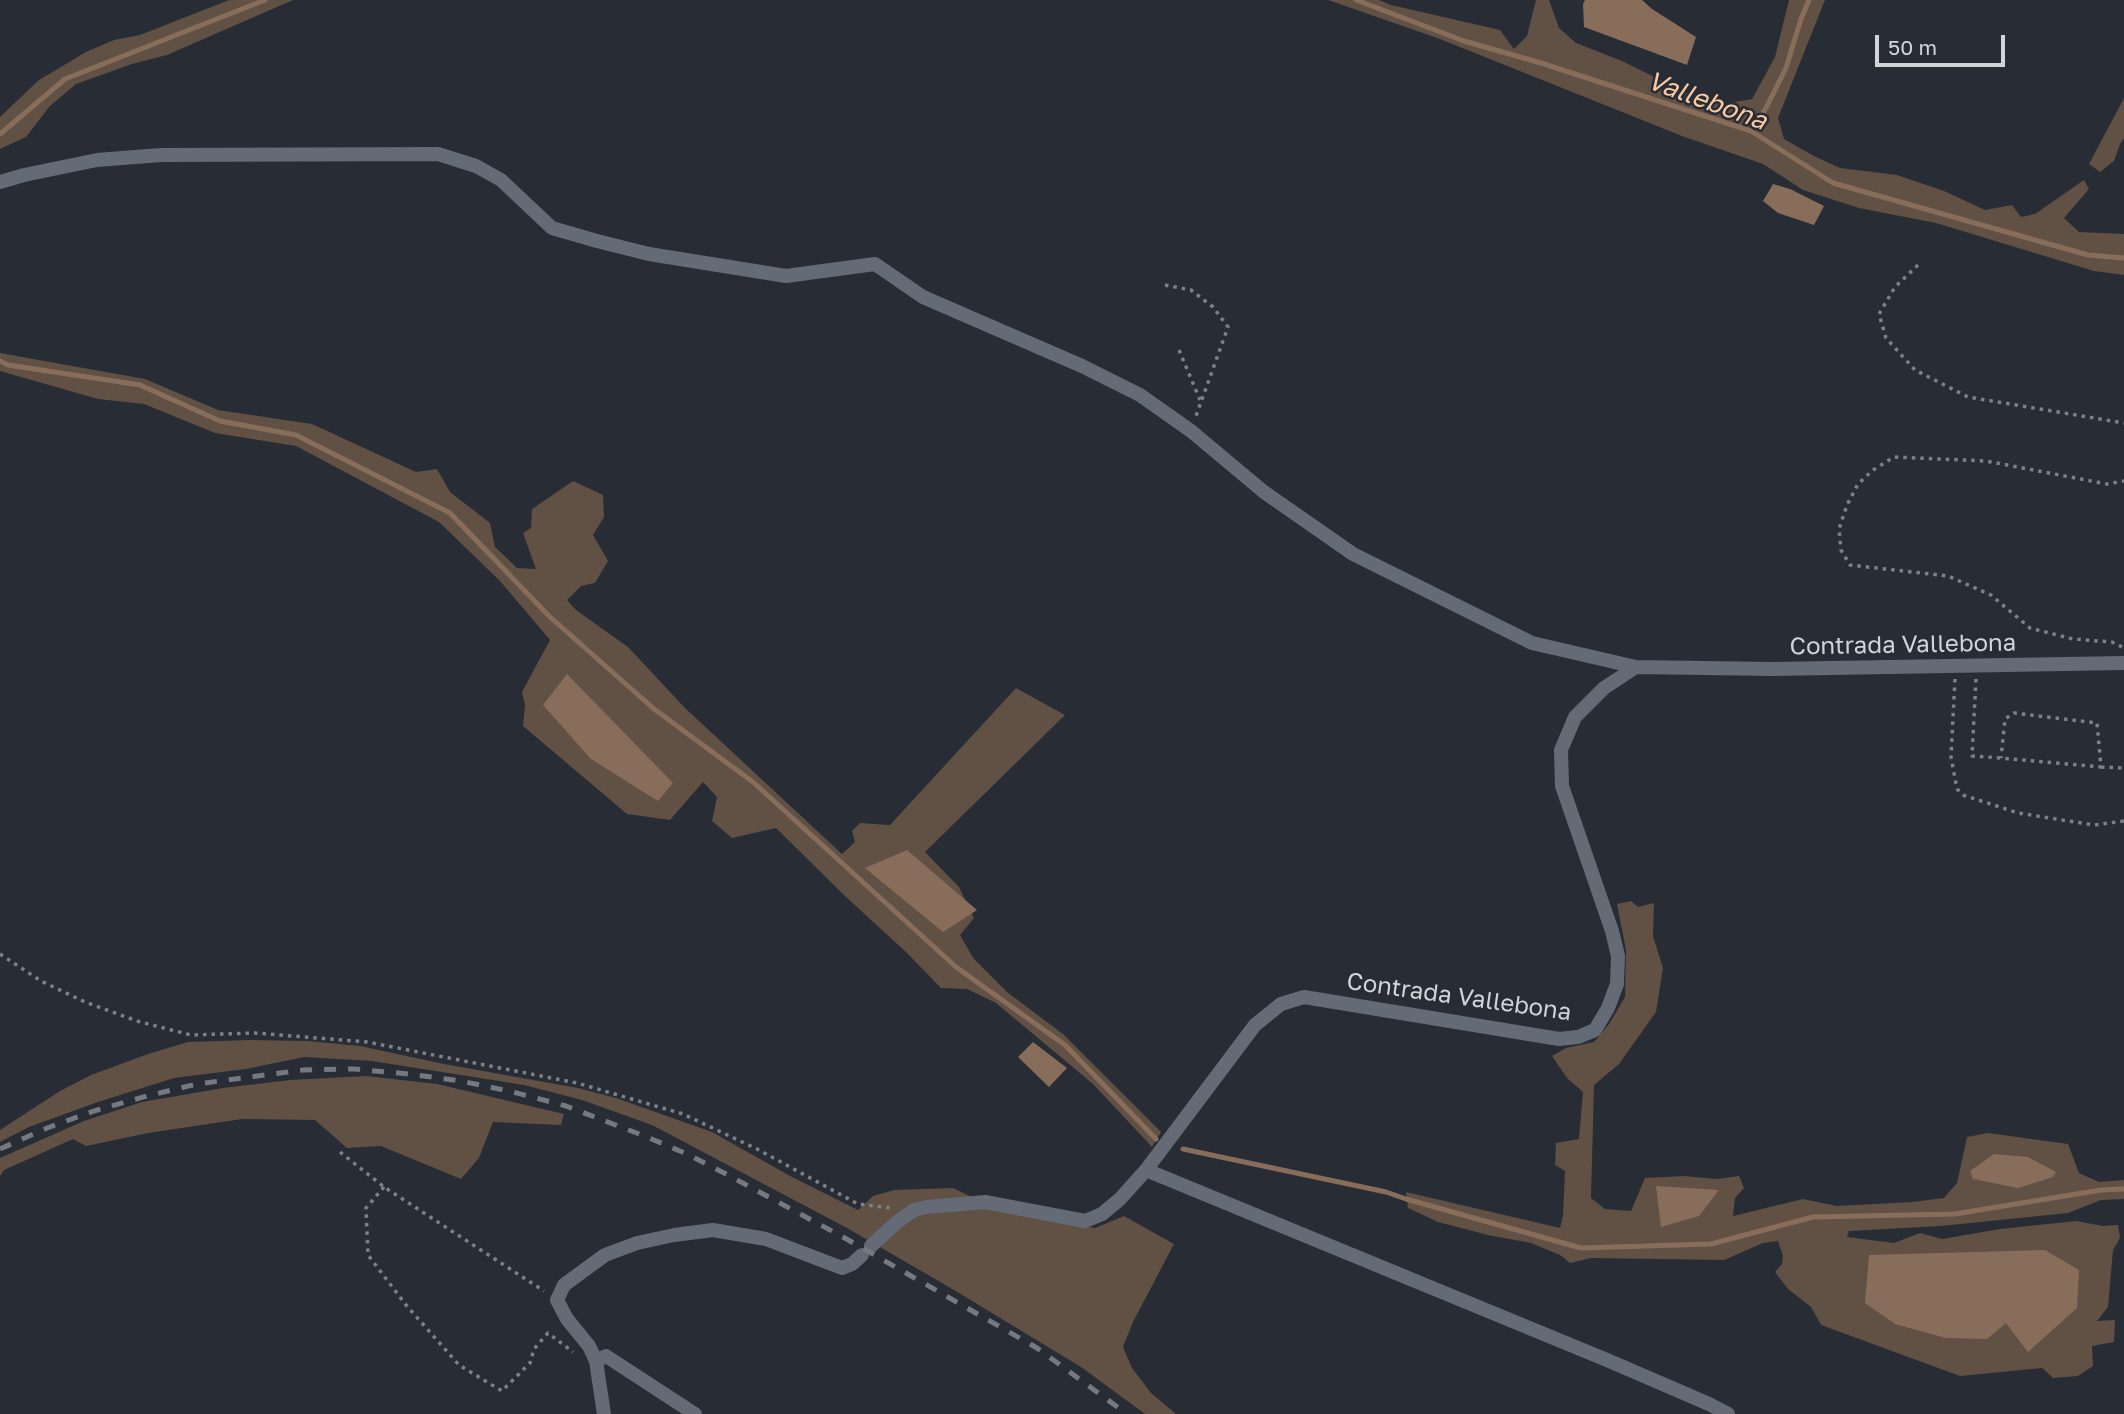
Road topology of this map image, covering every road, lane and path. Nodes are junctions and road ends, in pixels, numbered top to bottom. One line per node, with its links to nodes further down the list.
1 (0, 182): 7 (street)
2 (1919, 265): 6 (path)
3 (1165, 285): 5 (path)
4 (1179, 350): 5 (path)
5 (1201, 400): 7 (path)
6 (2124, 423)
7 (1191, 431): 11 (street)
8 (2124, 481): 9 (path)
9 (2124, 648)
10 (2124, 663): 13 (street, Contrada Vallebona)
11 (1636, 667): 12 (street, Contrada Vallebona); 20 (street, Contrada Vallebona)
12 (1956, 667): 13 (street, Contrada Vallebona); 17 (path)
13 (1977, 667): 14 (path)
14 (2001, 758): 15 (path); 15 (path)
15 (2101, 767): 16 (path)
16 (2124, 768)
17 (2124, 821)
18 (0, 954): 22 (path)
19 (340, 1152): 21 (path)
20 (1146, 1170): 22 (street, Contrada Vallebona); 27 (street)
21 (384, 1186): 23 (path); 24 (path)
22 (914, 1210): 23 (street)
23 (558, 1300): 24 (street)
24 (596, 1361): 25 (street); 26 (street)
25 (604, 1414)
26 (695, 1414)
27 (1728, 1414)

